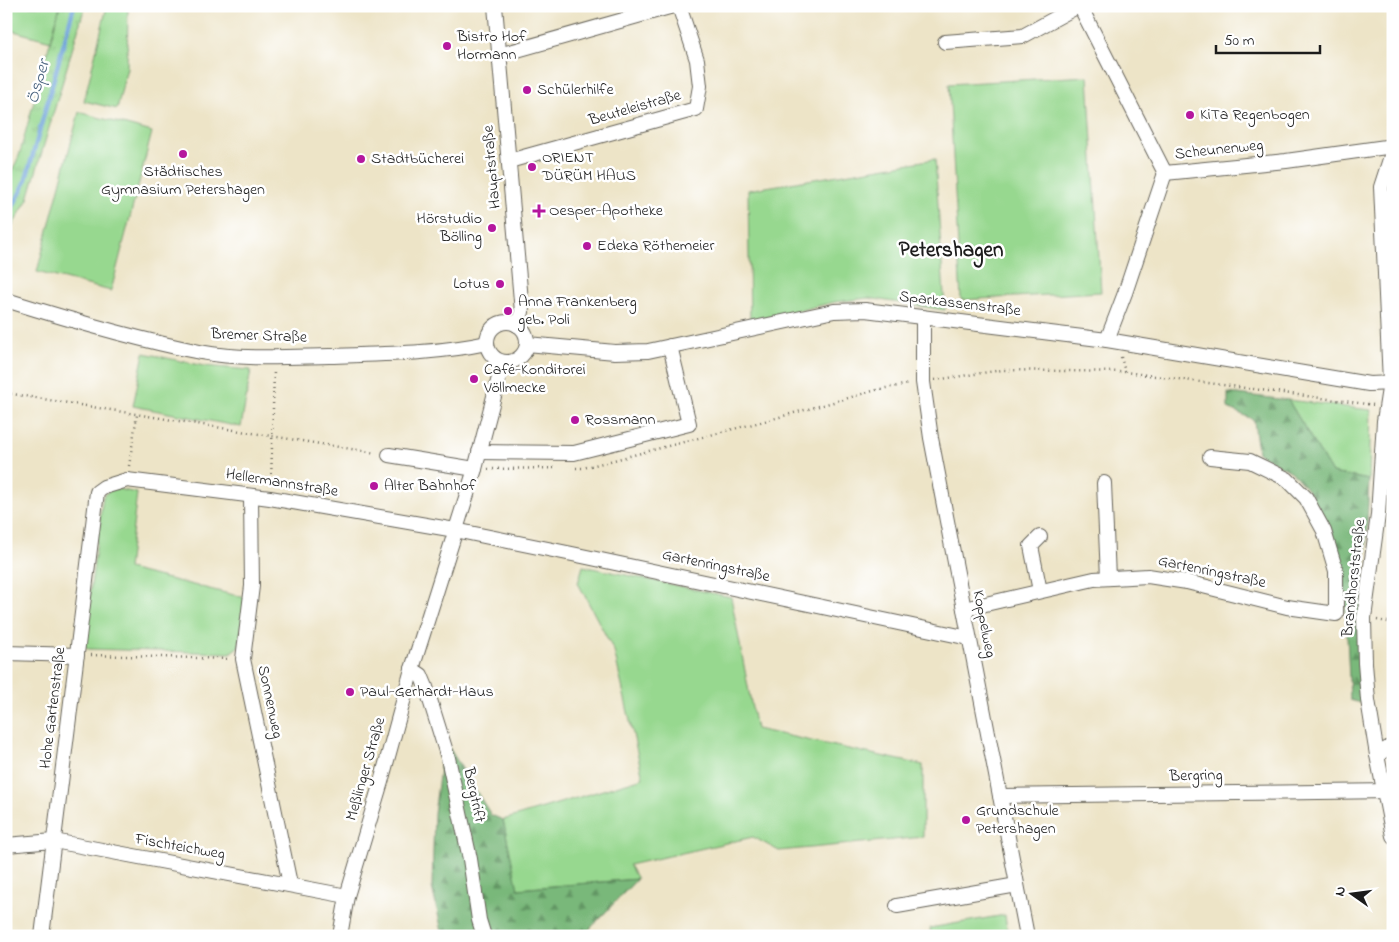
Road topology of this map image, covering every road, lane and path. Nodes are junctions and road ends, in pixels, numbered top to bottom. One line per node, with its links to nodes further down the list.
1 (495, 6): 6 (street, Hauptstraße)
2 (673, 6): 6 (street)
3 (679, 6): 8 (street, Beuteleistraße)
4 (1079, 6): 5 (street); 9 (street)
5 (945, 42)
6 (499, 55): 8 (street, Hauptstraße)
7 (1393, 148): 9 (street, Scheunenweg); 19 (street, Brandhorststraße)
8 (509, 161): 12 (street, Hauptstraße)
9 (1165, 173): 13 (street, Scheunenweg)
10 (6, 300): 17 (street, Bremer Straße)
11 (922, 317): 13 (street, Sparkassenstraße); 16 (street, Sparkassenstraße); 36 (street, Koppelweg)
12 (517, 325): 14 (street); 15 (street)
13 (1106, 340): 19 (street, Sparkassenstraße)
14 (487, 343): 17 (street, Bremer Straße); 18 (street)
15 (527, 344): 16 (street, Sparkassenstraße); 18 (street)
16 (670, 346): 23 (street)
17 (274, 357): 22 (path)
18 (503, 362): 23 (street)
19 (1391, 383): 43 (street, Brandhorststraße)
20 (6, 393): 21 (path)
21 (137, 415): 22 (path); 27 (path)
22 (273, 436): 24 (path); 31 (path)
23 (480, 452): 26 (street)
24 (389, 455): 26 (street)
25 (1210, 457): 34 (street, Gartenringstraße)
26 (475, 469): 32 (street, Meßlinger Straße)
27 (127, 480): 29 (street, Hellermannstraße); 30 (street, Hellermannstraße)
28 (1104, 483): 34 (street)
29 (104, 487): 39 (street, Hohe Gartenstraße)
30 (251, 496): 31 (street, Hellermannstraße); 40 (street, Sonnenweg)
31 (270, 498): 32 (street, Hellermannstraße)
32 (455, 530): 37 (street, Gartenringstraße); 41 (street, Meßlinger Straße)
33 (1040, 537): 35 (street)
34 (1108, 578): 35 (street, Gartenringstraße)
35 (1040, 591): 36 (street, Gartenringstraße)
36 (964, 609): 37 (street, Koppelweg)
37 (969, 638): 45 (street, Koppelweg)
38 (6, 653): 39 (street)
39 (77, 655): 40 (path); 47 (street, Hohe Gartenstraße)
40 (243, 659): 49 (street, Sonnenweg)
41 (412, 669): 51 (street, Meßlinger Straße); 55 (street, Bergtrift)
42 (1393, 745): 43 (street)
43 (1376, 755): 44 (street, Brandhorststraße)
44 (1388, 791): 45 (street, Bergring); 46 (street, Brandhorststraße)
45 (1000, 796): 50 (street, Koppelweg)
46 (1393, 836)
47 (54, 841): 48 (street, Fischteichweg); 49 (street, Fischteichweg); 53 (street, Hohe Gartenstraße)
48 (6, 845)
49 (290, 884): 51 (street, Fischteichweg)
50 (1017, 885): 52 (street); 56 (street, Koppelweg)
51 (347, 896): 54 (street, Meßlinger Straße)
52 (897, 906)
53 (42, 936)
54 (340, 936)
55 (484, 936)
56 (1027, 936)

